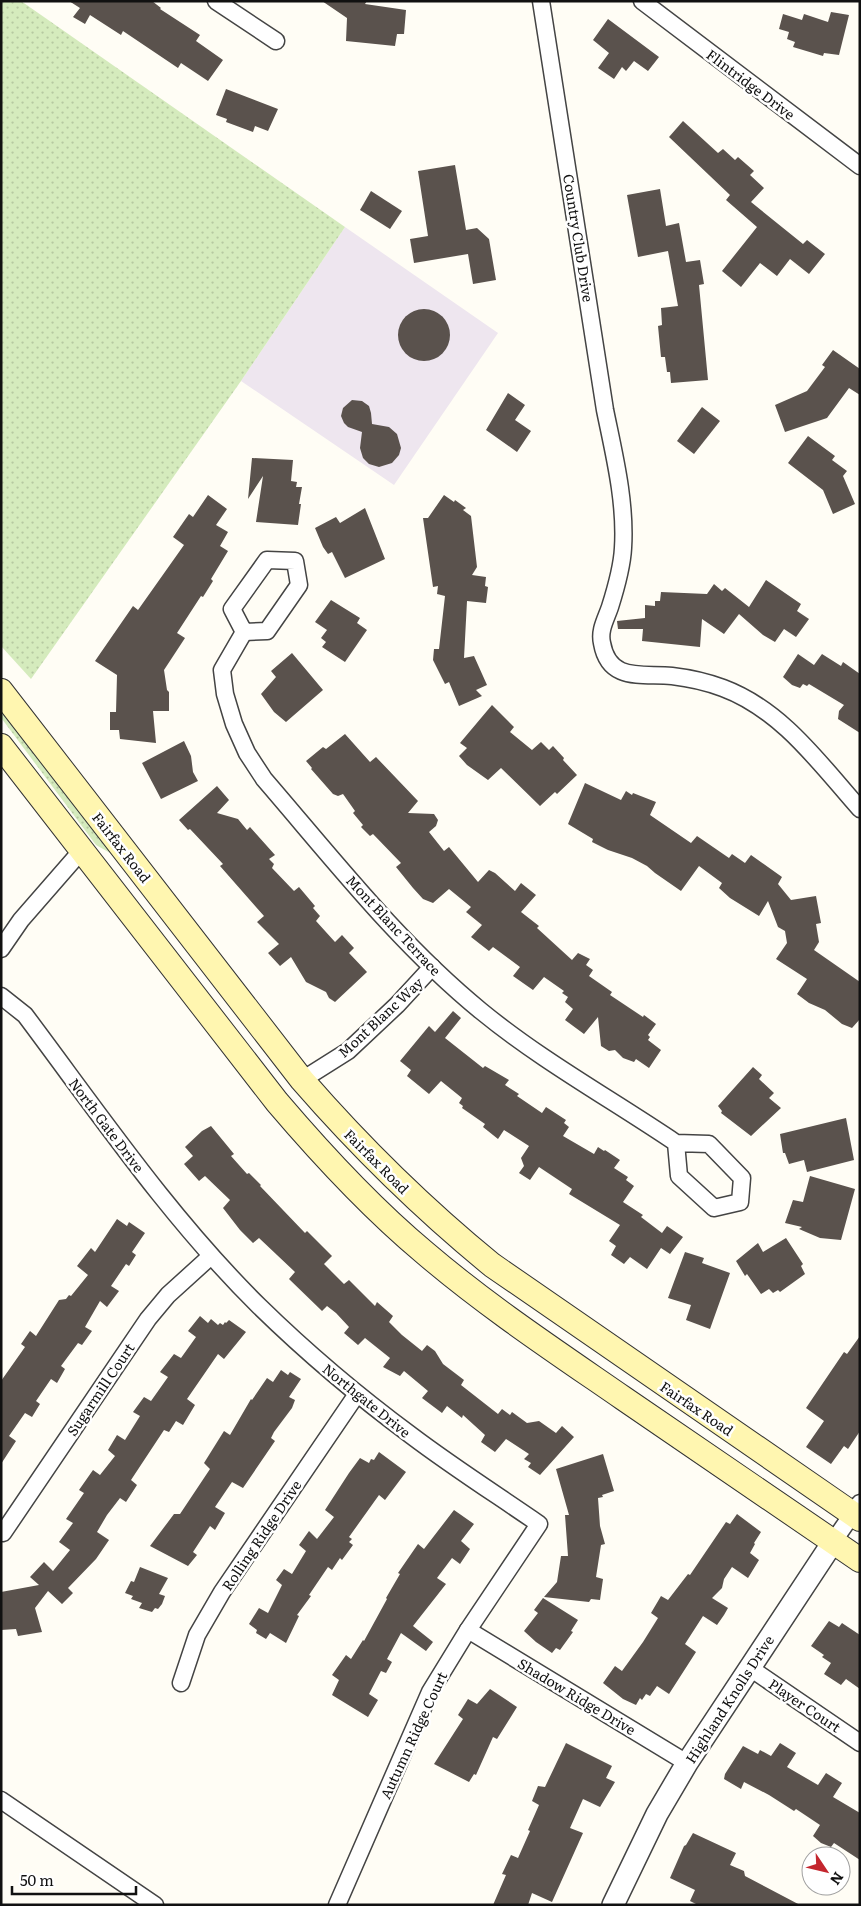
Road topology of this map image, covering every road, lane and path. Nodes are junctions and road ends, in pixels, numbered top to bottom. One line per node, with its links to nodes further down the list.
1 (216, 1): 4 (street)
2 (541, 1): 11 (street, Country Club Drive)
3 (642, 1): 5 (street, Flintridge Drive)
4 (276, 41)
5 (860, 166)
6 (244, 632): 6 (street); 16 (street, Mont Blanc Terrace)
7 (1, 691): 10 (main road, Fairfax Road)
8 (1, 722): 10 (main road)
9 (1, 746): 12 (main road)
10 (70, 781): 14 (main road, Fairfax Road)
11 (860, 810)
12 (82, 850): 13 (street); 14 (main road); 15 (main road)
13 (1, 948)
14 (209, 959): 18 (main road, Fairfax Road)
15 (166, 960): 18 (main road); 25 (main road)
16 (432, 967): 18 (street, Mont Blanc Way); 19 (street, Mont Blanc Terrace)
17 (1, 996): 20 (street, North Gate Drive)
18 (302, 1080): 22 (main road, Fairfax Road)
19 (676, 1142): 19 (street, Mont Blanc Terrace)
20 (211, 1256): 21 (street, Northgate Drive); 24 (street, Sugarmill Court)
21 (357, 1394): 23 (street, Northgate Drive); 29 (street, Rolling Ridge Drive)
22 (857, 1512): 25 (street, Highland Knolls Drive)
23 (539, 1524): 27 (street, Autumn Ridge Court)
24 (3, 1533)
25 (834, 1542): 26 (main road); 28 (street, Highland Knolls Drive)
26 (860, 1560)
27 (468, 1630): 31 (street, Shadow Ridge Drive); 34 (street, Autumn Ridge Court)
28 (750, 1668): 30 (street, Player Court); 31 (street, Highland Knolls Drive)
29 (181, 1683)
30 (860, 1743)
31 (687, 1763): 35 (street, Highland Knolls Drive)
32 (1, 1800): 33 (street)
33 (155, 1905)
34 (337, 1905)
35 (614, 1905)

